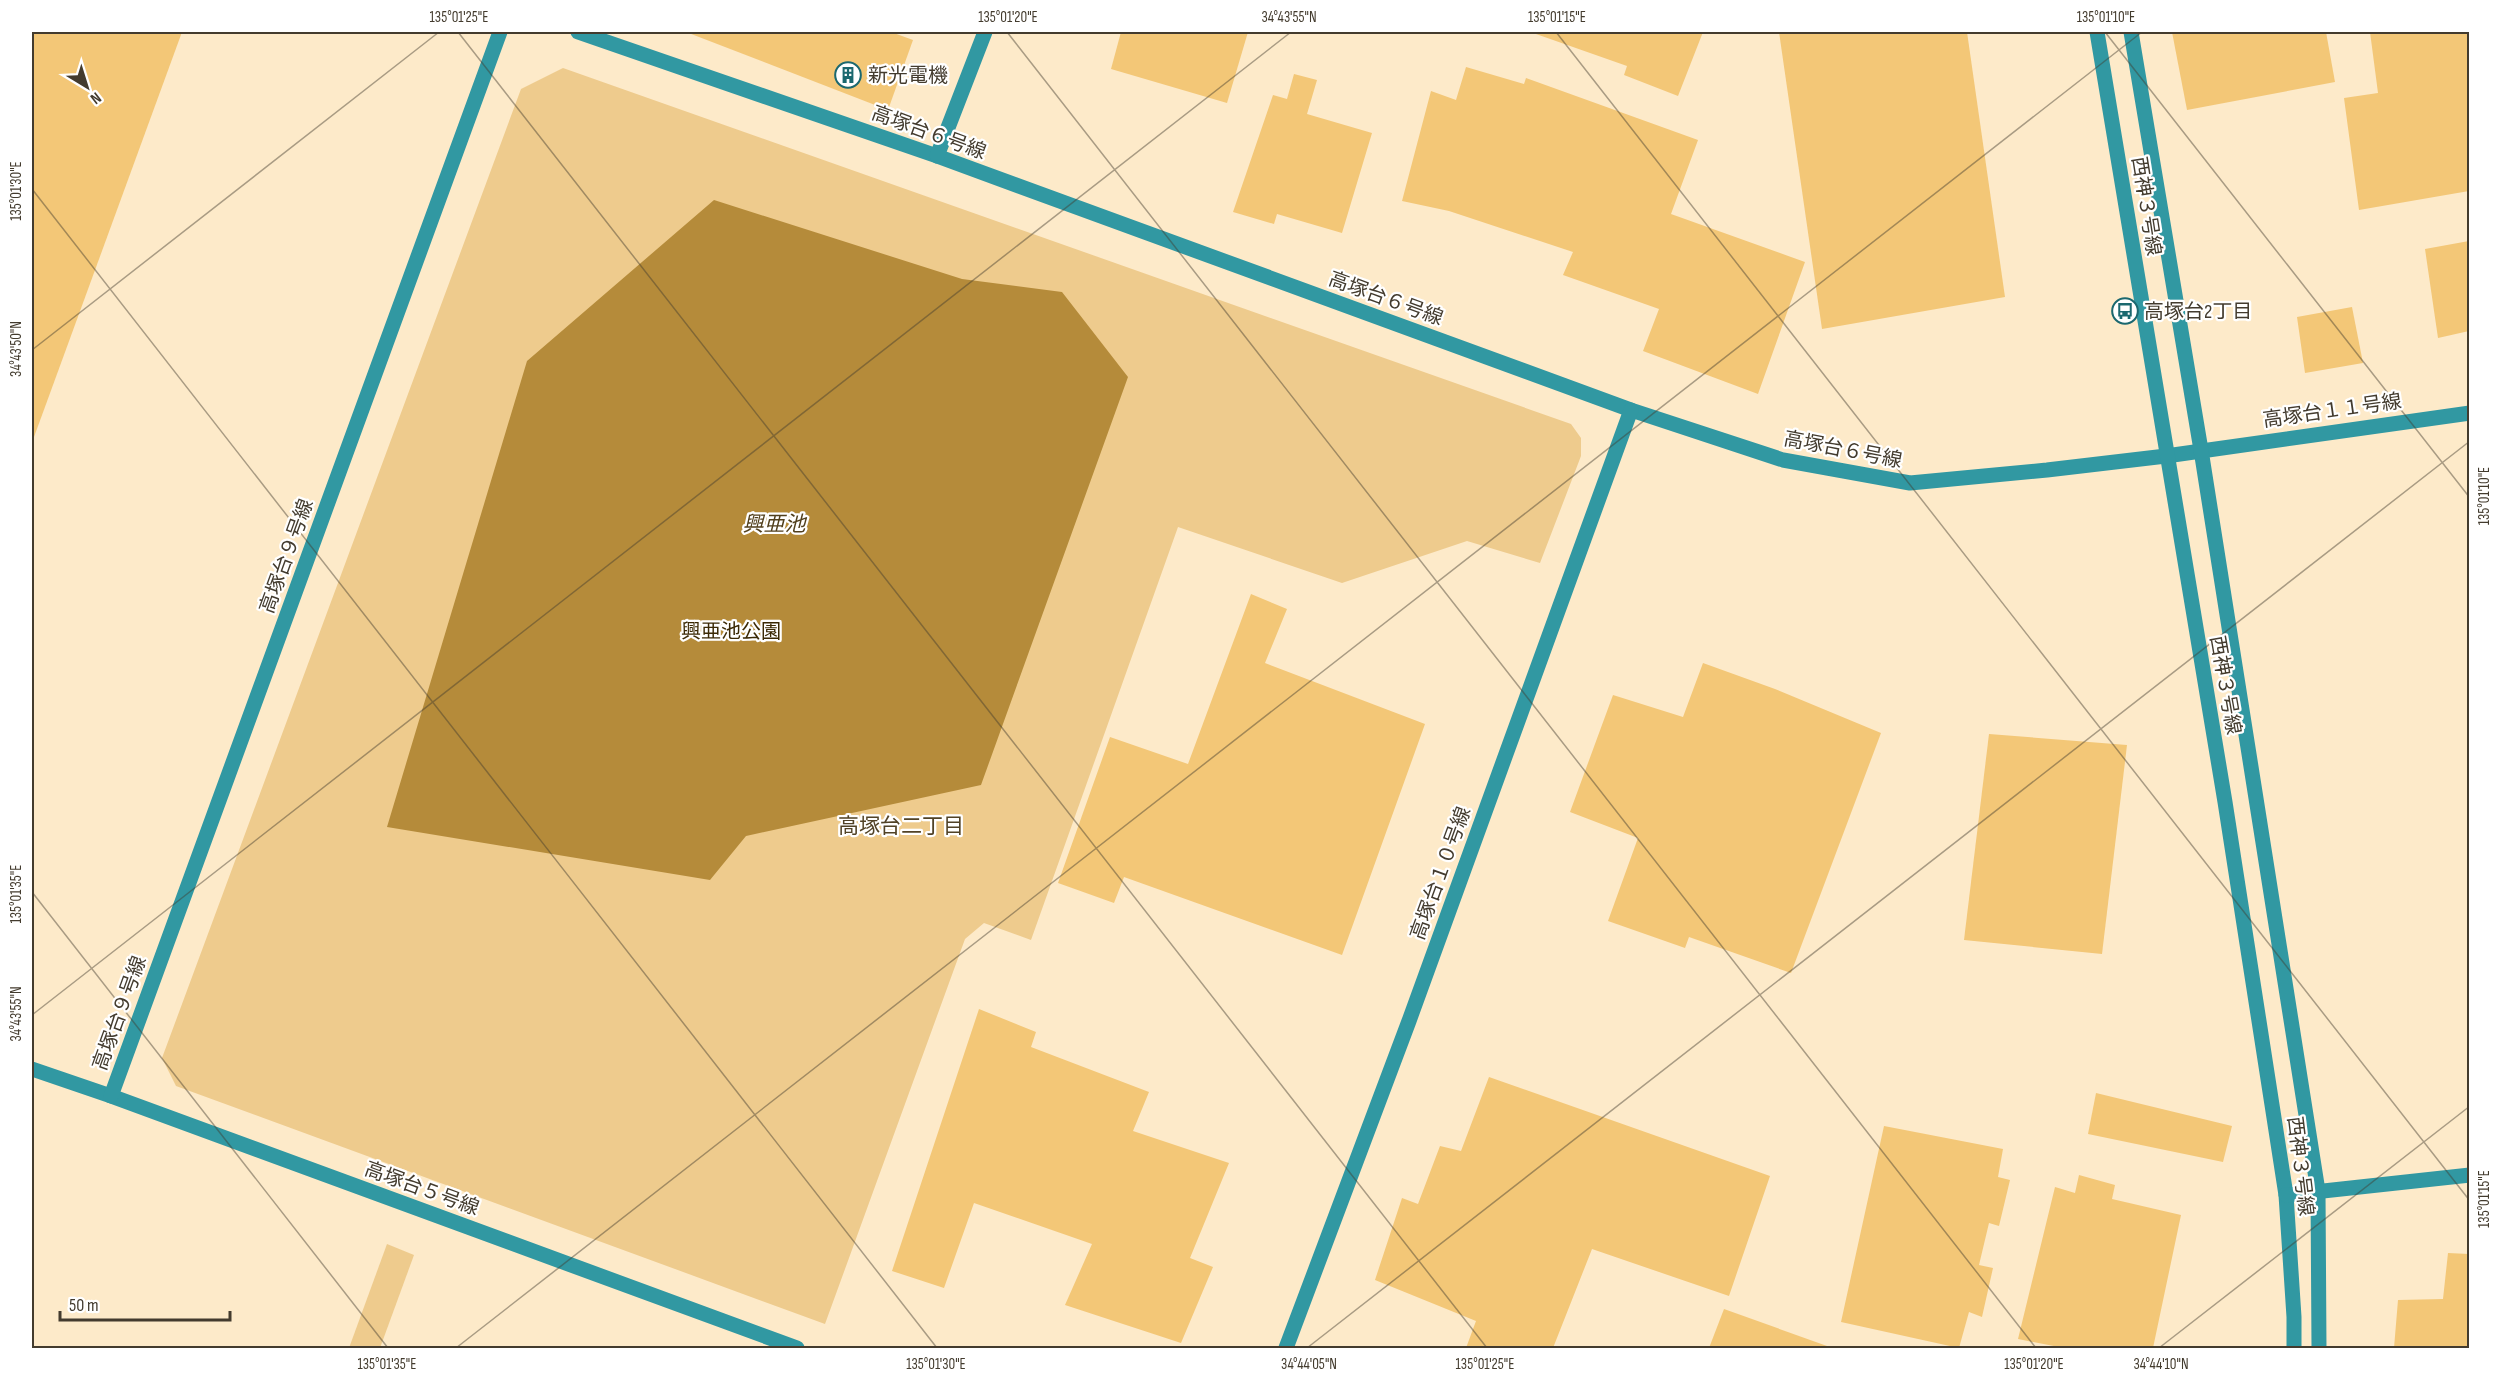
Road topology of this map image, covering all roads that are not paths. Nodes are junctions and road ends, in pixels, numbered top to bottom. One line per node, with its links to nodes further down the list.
1 (500, 32): 12 (street, 高塚台９号線)
2 (578, 32): 6 (street, 高塚台６号線)
3 (986, 32): 6 (street)
4 (2097, 32): 10 (street, 西神３号線)
5 (2131, 32): 9 (street, 西神３号線)
6 (936, 156): 7 (street, 高塚台６号線)
7 (1631, 410): 10 (street, 高塚台６号線); 17 (street, 高塚台１０号線)
8 (2469, 412): 9 (street, 高塚台１１号線)
9 (2201, 450): 10 (street, 高塚台６号線); 14 (street, 西神３号線)
10 (2166, 456): 15 (street, 西神３号線)
11 (32, 1070): 12 (street, 高塚台５号線)
12 (111, 1096): 16 (street, 高塚台５号線)
13 (2469, 1175): 14 (street)
14 (2318, 1191): 15 (street); 19 (street, 西神３号線)
15 (2286, 1195): 18 (street, 西神３号線)
16 (797, 1348)
17 (1286, 1348)
18 (2294, 1348)
19 (2319, 1348)

